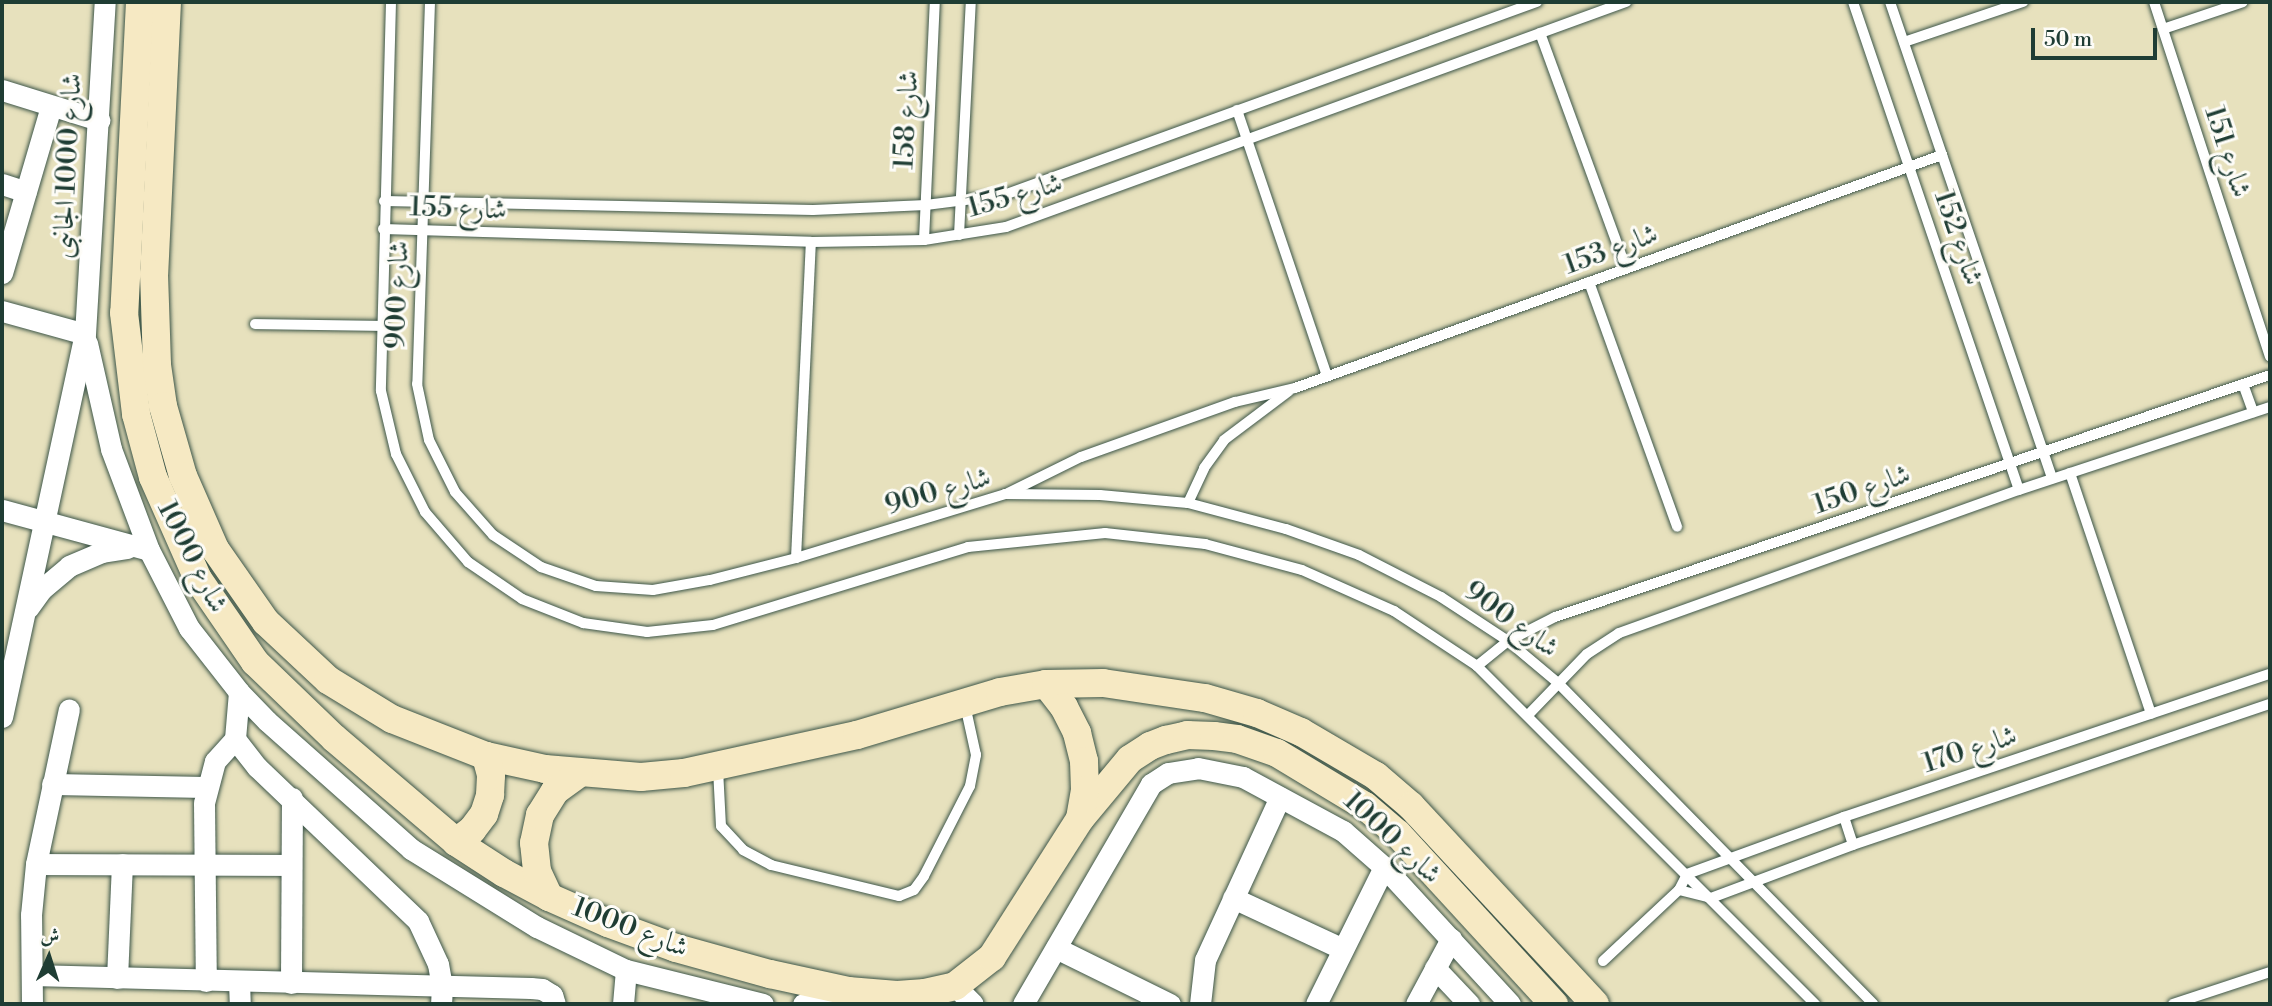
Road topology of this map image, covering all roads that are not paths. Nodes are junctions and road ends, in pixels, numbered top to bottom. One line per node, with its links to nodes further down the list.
1 (105, 2): 22 (street, شارع 1000 الجانبى)
2 (140, 2): 86 (street, شارع 1000)
3 (167, 2): 77 (street, شارع 1000)
4 (391, 2): 28 (lane, شارع 900)
5 (430, 2): 30 (lane, شارع 900)
6 (935, 2): 31 (lane, شارع 158)
7 (971, 2): 29 (lane, شارع 158)
8 (1537, 2): 21 (lane, شارع 155)
9 (1626, 2): 15 (lane, شارع 155)
10 (1853, 2): 25 (lane, شارع 152)
11 (1890, 2): 18 (lane, شارع 152)
12 (2023, 2): 18 (lane)
13 (2154, 2): 16 (lane, شارع 151)
14 (2244, 2): 16 (lane)
15 (1608, 5): 17 (lane, شارع 155)
16 (2163, 29): 44 (lane, شارع 151)
17 (1540, 33): 23 (lane, شارع 155); 37 (lane)
18 (1904, 42): 24 (lane, شارع 152)
19 (2, 90): 20 (street)
20 (51, 106): 22 (street); 27 (street)
21 (1237, 110): 23 (lane); 29 (lane, شارع 155)
22 (99, 120): 43 (street, شارع 1000 الجانبى)
23 (1248, 140): 34 (lane, شارع 155); 46 (lane)
24 (1942, 155): 25 (lane, شارع 153); 51 (lane, شارع 152)
25 (1910, 166): 37 (lane, شارع 153); 52 (lane, شارع 152)
26 (2, 184): 27 (street)
27 (26, 192): 38 (street)
28 (384, 201): 30 (lane, شارع 155); 32 (lane, شارع 900)
29 (961, 201): 31 (lane, شارع 155); 34 (lane, شارع 158)
30 (423, 202): 31 (lane, شارع 155); 33 (lane, شارع 900)
31 (926, 205): 35 (lane, شارع 158)
32 (383, 229): 33 (lane, شارع 155); 42 (lane, شارع 900)
33 (422, 231): 36 (lane, شارع 155); 62 (lane, شارع 900)
34 (960, 235): 35 (lane, شارع 155)
35 (924, 240): 36 (lane, شارع 155)
36 (811, 242): 62 (lane)
37 (1626, 268): 39 (lane, شارع 153)
38 (2, 273)
39 (1589, 282): 46 (lane, شارع 153); 60 (lane)
40 (2, 311): 43 (street)
41 (255, 324): 42 (lane)
42 (382, 326): 65 (lane, شارع 900)
43 (85, 334): 59 (street); 61 (street)
44 (2270, 357)
45 (2270, 375): 47 (lane, شارع 150)
46 (1327, 376): 48 (lane, شارع 153)
47 (2243, 384): 50 (lane); 51 (lane, شارع 150)
48 (1294, 388): 56 (lane); 57 (lane)
49 (2270, 407): 50 (lane, شارع 150)
50 (2253, 412): 53 (lane, شارع 150)
51 (2043, 453): 52 (lane, شارع 150); 54 (lane, شارع 152)
52 (2010, 464): 55 (lane, شارع 152); 64 (lane, شارع 150)
53 (2070, 473): 54 (lane, شارع 150); 74 (lane)
54 (2052, 478): 55 (lane, شارع 150)
55 (2019, 490): 67 (lane, شارع 150)
56 (1005, 494): 57 (lane, شارع 900); 62 (lane, شارع 900)
57 (1188, 503): 64 (lane, شارع 900)
58 (2, 510): 59 (street)
59 (45, 521): 61 (street); 63 (street)
60 (1677, 527)
61 (143, 549): 63 (street); 69 (street)
62 (796, 558)
63 (22, 619): 75 (street)
64 (1508, 641): 65 (lane, شارع 150); 67 (lane, شارع 900)
65 (1477, 666): 73 (lane, شارع 900)
66 (2270, 674): 74 (lane, شارع 170)
67 (1558, 683): 73 (lane, شارع 150); 88 (lane, شارع 900)
68 (1046, 684): 70 (street, شارع 1000); 85 (street); 130 (street, شارع 1000)
69 (239, 692): 76 (street); 105 (street)
70 (964, 703): 78 (street, شارع 1000); 78 (lane)
71 (2270, 704): 87 (lane, شارع 170)
72 (69, 709): 80 (street)
73 (1529, 714): 94 (lane, شارع 900)
74 (2151, 714): 84 (lane, شارع 170)
75 (2, 718)
76 (235, 739): 81 (street); 83 (street)
77 (486, 756): 79 (street, شارع 1000); 86 (street)
78 (718, 765): 79 (street, شارع 1000)
79 (578, 774): 97 (street)
80 (52, 784): 81 (street); 89 (street)
81 (206, 787): 91 (street)
82 (1280, 797): 93 (street); 98 (street); 101 (street)
83 (292, 798): 92 (street); 114 (street)
84 (1844, 817): 87 (lane); 88 (lane, شارع 170)
85 (1080, 819): 115 (street, شارع 1000); 129 (street, شارع 1000)
86 (456, 842): 97 (street, شارع 1000)
87 (1853, 845): 95 (lane, شارع 170)
88 (1729, 856): 94 (lane, شارع 170); 95 (lane, شارع 900)
89 (36, 864): 90 (street); 107 (street)
90 (122, 864): 91 (street); 108 (street)
91 (203, 865): 92 (street); 109 (street)
92 (291, 865): 111 (street)
93 (1384, 867): 100 (street); 102 (street)
94 (1687, 874): 96 (lane); 99 (lane, شارع 900)
95 (1754, 883): 99 (lane, شارع 170); 132 (lane, شارع 900)
96 (1679, 890): 99 (lane); 103 (lane)
97 (550, 897): 112 (street, شارع 1000)
98 (1233, 898): 102 (street); 124 (street)
99 (1711, 898): 131 (lane, شارع 900)
100 (1451, 939): 104 (street); 128 (street)
101 (1056, 948): 122 (street); 123 (street)
102 (1343, 949): 125 (street)
103 (1603, 961)
104 (1435, 968): 126 (street); 127 (street)
105 (626, 970): 119 (street); 120 (street)
106 (2270, 972): 133 (lane)
107 (32, 975): 108 (street); 116 (street)
108 (117, 978): 109 (street)
109 (206, 981): 110 (street)
110 (239, 982): 111 (street); 117 (street)
111 (291, 983): 113 (street)
112 (848, 991): 115 (street, شارع 1000); 121 (street)
113 (317, 994): 114 (street)
114 (442, 995): 118 (street)
115 (964, 995)
116 (32, 1004)
117 (240, 1004)
118 (555, 1004)
119 (623, 1004)
120 (763, 1004)
121 (803, 1004)
122 (1023, 1004)
123 (1170, 1004)
124 (1200, 1004)
125 (1316, 1004)
126 (1416, 1004)
127 (1469, 1004)
128 (1510, 1004)
129 (1554, 1004)
130 (1595, 1004)
131 (1815, 1004)
132 (1873, 1004)
133 (2173, 1004)

